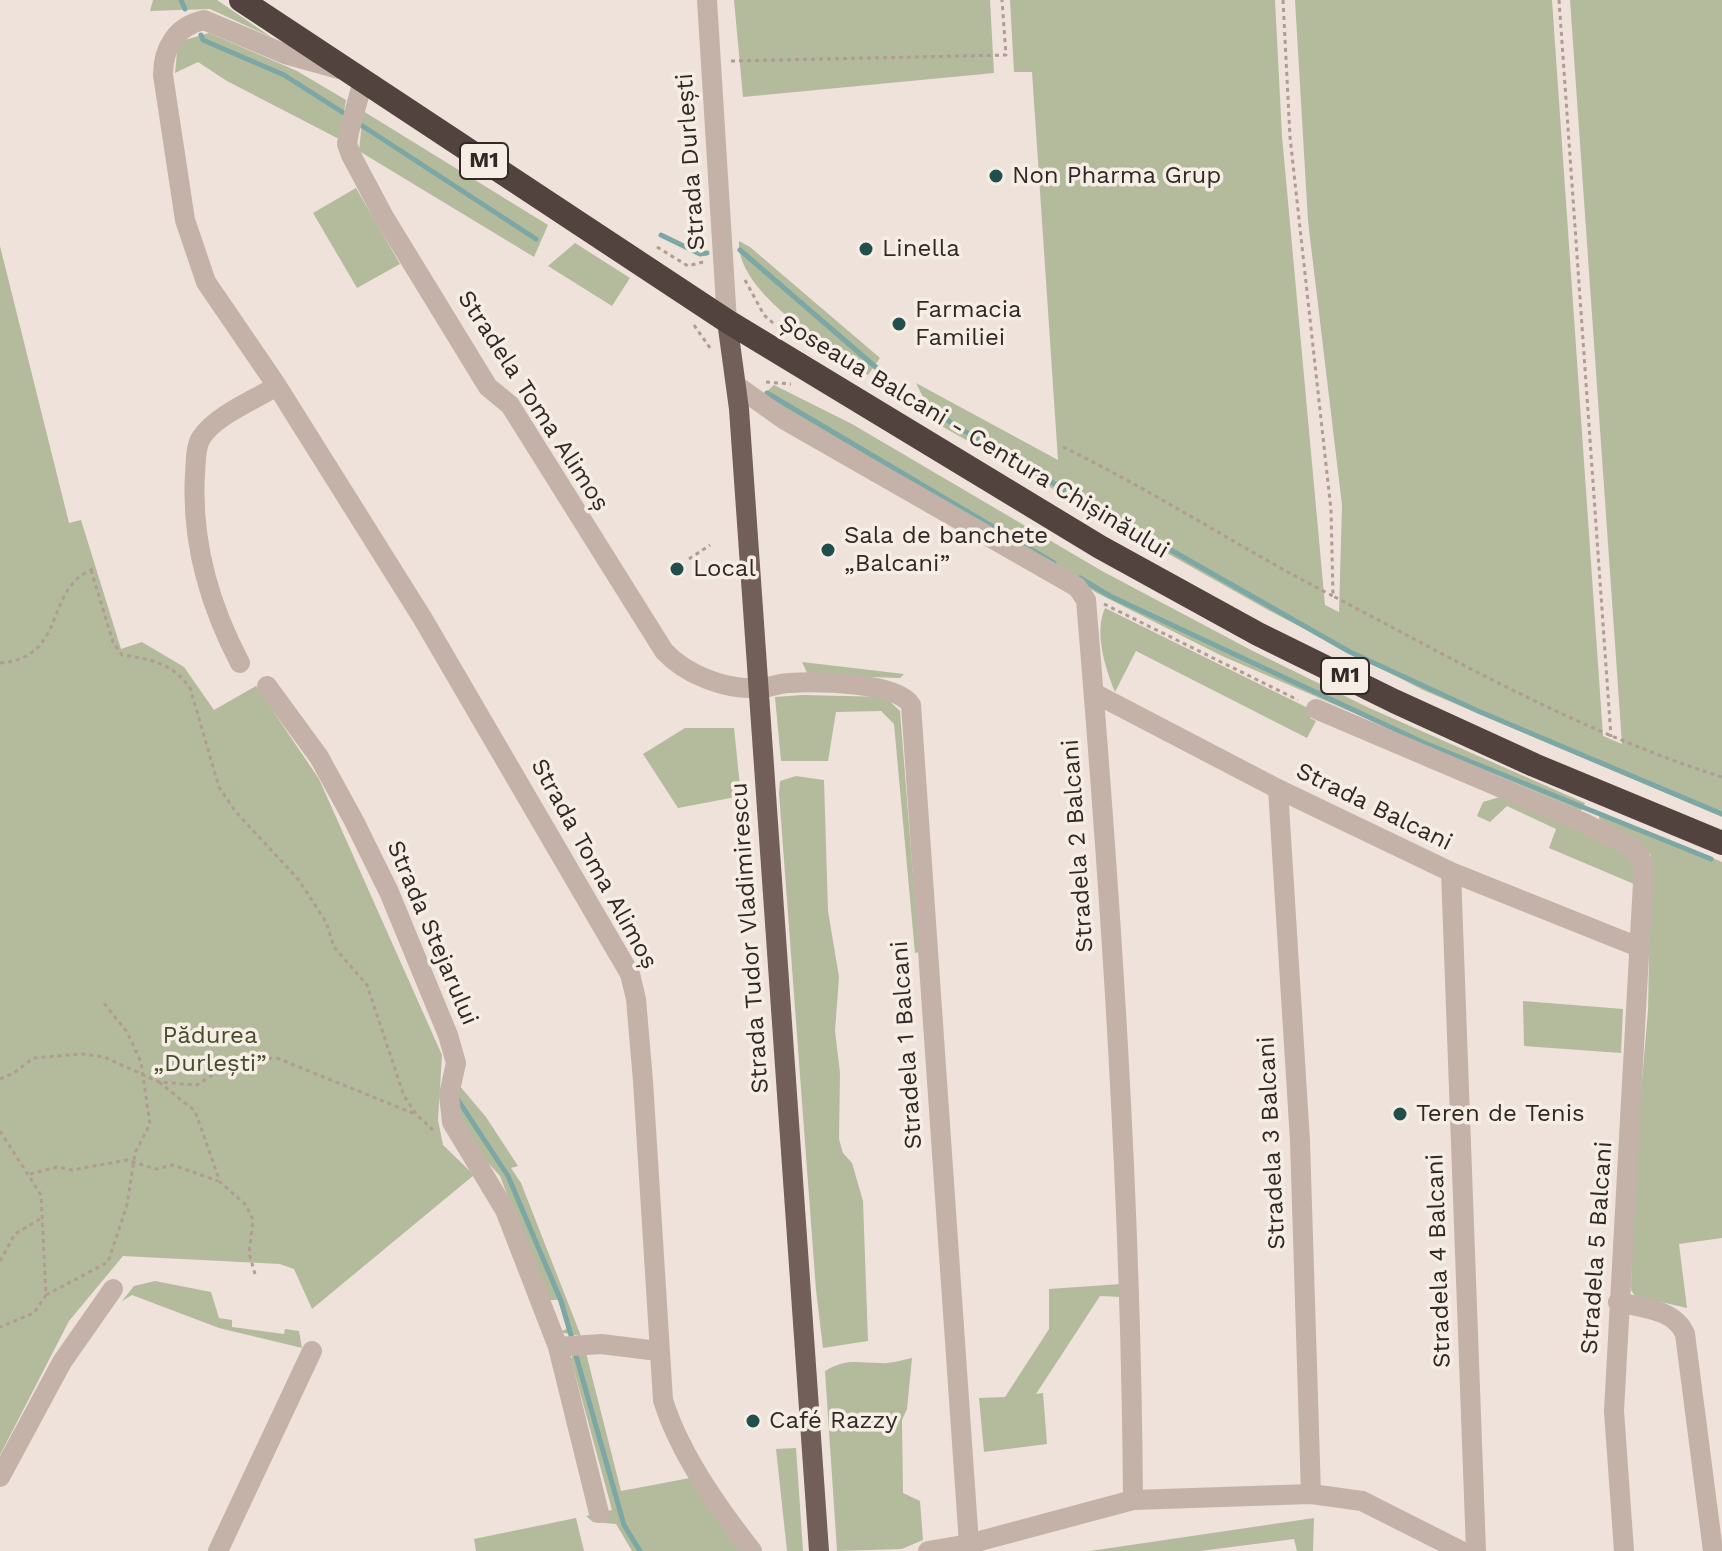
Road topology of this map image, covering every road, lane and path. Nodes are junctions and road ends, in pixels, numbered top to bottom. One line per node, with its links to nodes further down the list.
1 (241, 0): 7 (highway, Șoseaua Balcani - Centura Chișinăului / M1)
2 (707, 0): 6 (street, Strada Durlești)
3 (1002, 0): 6 (path)
4 (1283, 0): 18 (path)
5 (1559, 0): 26 (path)
6 (711, 61): 11 (street, Strada Durlești)
7 (357, 77): 11 (highway, Șoseaua Balcani - Centura Chișinăului / M1); 13 (street, Strada Toma Alimoș); 23 (street, Stradela Toma Alimoș)
8 (657, 247): 9 (path)
9 (707, 259)
10 (741, 269): 12 (path)
11 (727, 321): 14 (main road, Strada Tudor Vladimirescu); 29 (highway, Șoseaua Balcani - Centura Chișinăului / M1)
12 (780, 328)
13 (277, 386): 21 (street); 52 (street, Strada Toma Alimoș)
14 (737, 386): 19 (street); 23 (main road, Strada Tudor Vladimirescu)
15 (1063, 447): 18 (path)
16 (710, 545): 17 (path)
17 (689, 559)
18 (1333, 596): 26 (path)
19 (1086, 600): 24 (street, Stradela 2 Balcani); 25 (path)
20 (0, 663): 37 (path)
21 (240, 663)
22 (267, 686): 39 (street, Strada Stejarului)
23 (757, 688): 57 (street, Stradela 1 Balcani); 60 (main road, Strada Tudor Vladimirescu)
24 (1094, 693): 28 (street, Strada Balcani); 55 (street, Stradela 2 Balcani)
25 (1316, 709): 29 (street, Stradela 5 Balcani)
26 (1611, 737): 27 (path)
27 (1722, 777)
28 (1278, 789): 31 (street, Strada Balcani); 54 (street, Stradela 3 Balcani)
29 (1590, 808): 30 (highway, Șoseaua Balcani - Centura Chișinăului / M1); 32 (street, Stradela 5 Balcani)
30 (1722, 843)
31 (1451, 872): 32 (street, Strada Balcani); 63 (street, Stradela 4 Balcani)
32 (1641, 948): 48 (street, Stradela 5 Balcani)
33 (103, 1002): 34 (path)
34 (140, 1073): 35 (path); 36 (path); 40 (path)
35 (0, 1079)
36 (159, 1082): 37 (path); 42 (path)
37 (417, 1115): 39 (path)
38 (0, 1131): 41 (path)
39 (463, 1143): 50 (street, Strada Stejarului)
40 (134, 1163): 41 (path); 42 (path); 47 (path)
41 (30, 1174): 43 (path)
42 (220, 1182): 45 (path)
43 (40, 1219): 44 (path); 47 (path)
44 (0, 1261)
45 (255, 1274)
46 (113, 1289): 53 (street)
47 (46, 1295): 49 (path)
48 (1618, 1302): 64 (street, Stradela 5 Balcani); 65 (street)
49 (0, 1327)
50 (569, 1345): 52 (street); 56 (street, Strada Stejarului)
51 (312, 1351): 58 (street)
52 (658, 1351): 59 (street, Strada Toma Alimoș)
53 (0, 1477)
54 (1311, 1494): 55 (street); 62 (street)
55 (1133, 1500): 57 (street)
56 (599, 1513)
57 (969, 1544): 61 (street)
58 (218, 1551)
59 (752, 1551)
60 (819, 1551)
61 (928, 1551)
62 (1461, 1551)
63 (1476, 1551)
64 (1624, 1551)
65 (1713, 1551)

